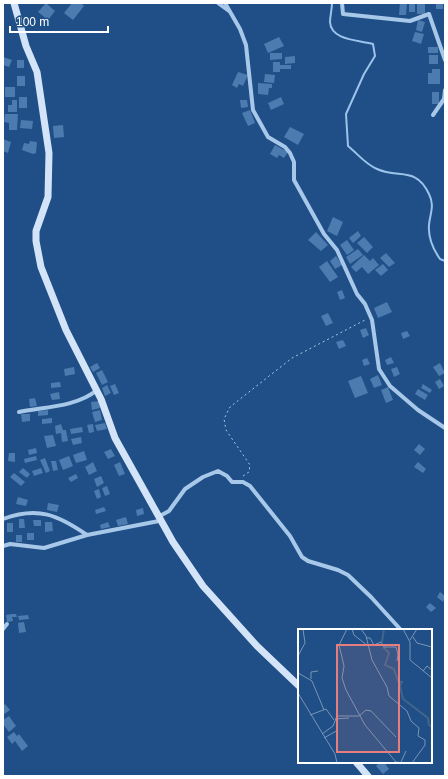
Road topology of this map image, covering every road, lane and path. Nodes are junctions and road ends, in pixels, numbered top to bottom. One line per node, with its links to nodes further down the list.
1 (14, 3): 10 (street)
2 (218, 3): 5 (street)
3 (225, 3): 5 (street)
4 (342, 3): 6 (street)
5 (230, 11): 9 (street)
6 (445, 60)
7 (445, 90): 8 (street)
8 (433, 115)
9 (370, 317): 12 (street); 13 (path)
10 (97, 390): 11 (street); 15 (street)
11 (19, 412)
12 (445, 428)
13 (232, 482): 15 (street); 20 (street)
14 (3, 519): 16 (street)
15 (158, 519): 16 (street); 21 (street)
16 (87, 535): 17 (street)
17 (3, 546)
18 (7, 624): 19 (street)
19 (3, 629)
20 (400, 629)
21 (298, 685)
22 (357, 763): 23 (street)
23 (368, 776)

